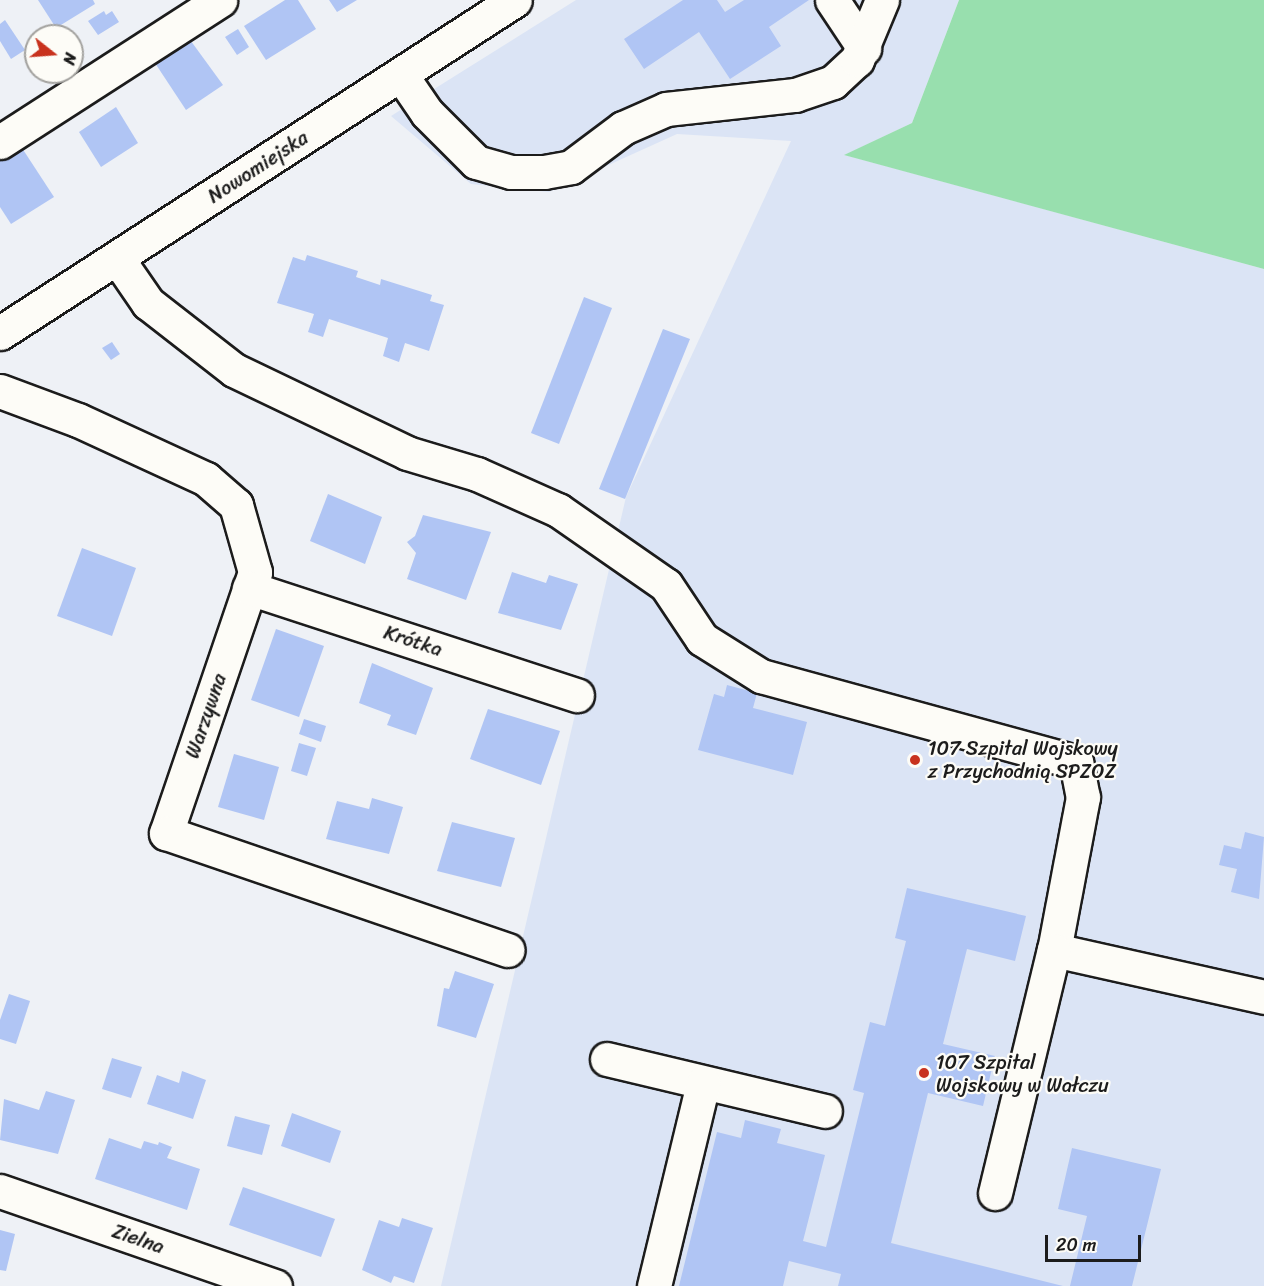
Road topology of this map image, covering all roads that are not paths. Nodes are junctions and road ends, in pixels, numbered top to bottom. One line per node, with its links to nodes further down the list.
1 (220, 0): 7 (street)
2 (515, 0): 6 (street, Nowomiejska)
3 (832, 0): 5 (street)
4 (882, 0): 5 (street)
5 (864, 48): 6 (street)
6 (401, 75): 8 (street, Nowomiejska)
7 (0, 142)
8 (117, 258): 9 (street, Nowomiejska); 14 (street)
9 (0, 333)
10 (0, 391): 11 (street, Warzywna)
11 (249, 588): 12 (street, Krótka); 13 (street, Warzywna)
12 (577, 695)
13 (508, 950)
14 (1054, 950): 15 (street); 20 (street)
15 (1264, 997)
16 (607, 1059): 17 (street)
17 (703, 1083): 18 (street); 22 (street)
18 (825, 1111)
19 (0, 1191): 21 (street, Zielna)
20 (995, 1193)
21 (275, 1286)
22 (654, 1286)

